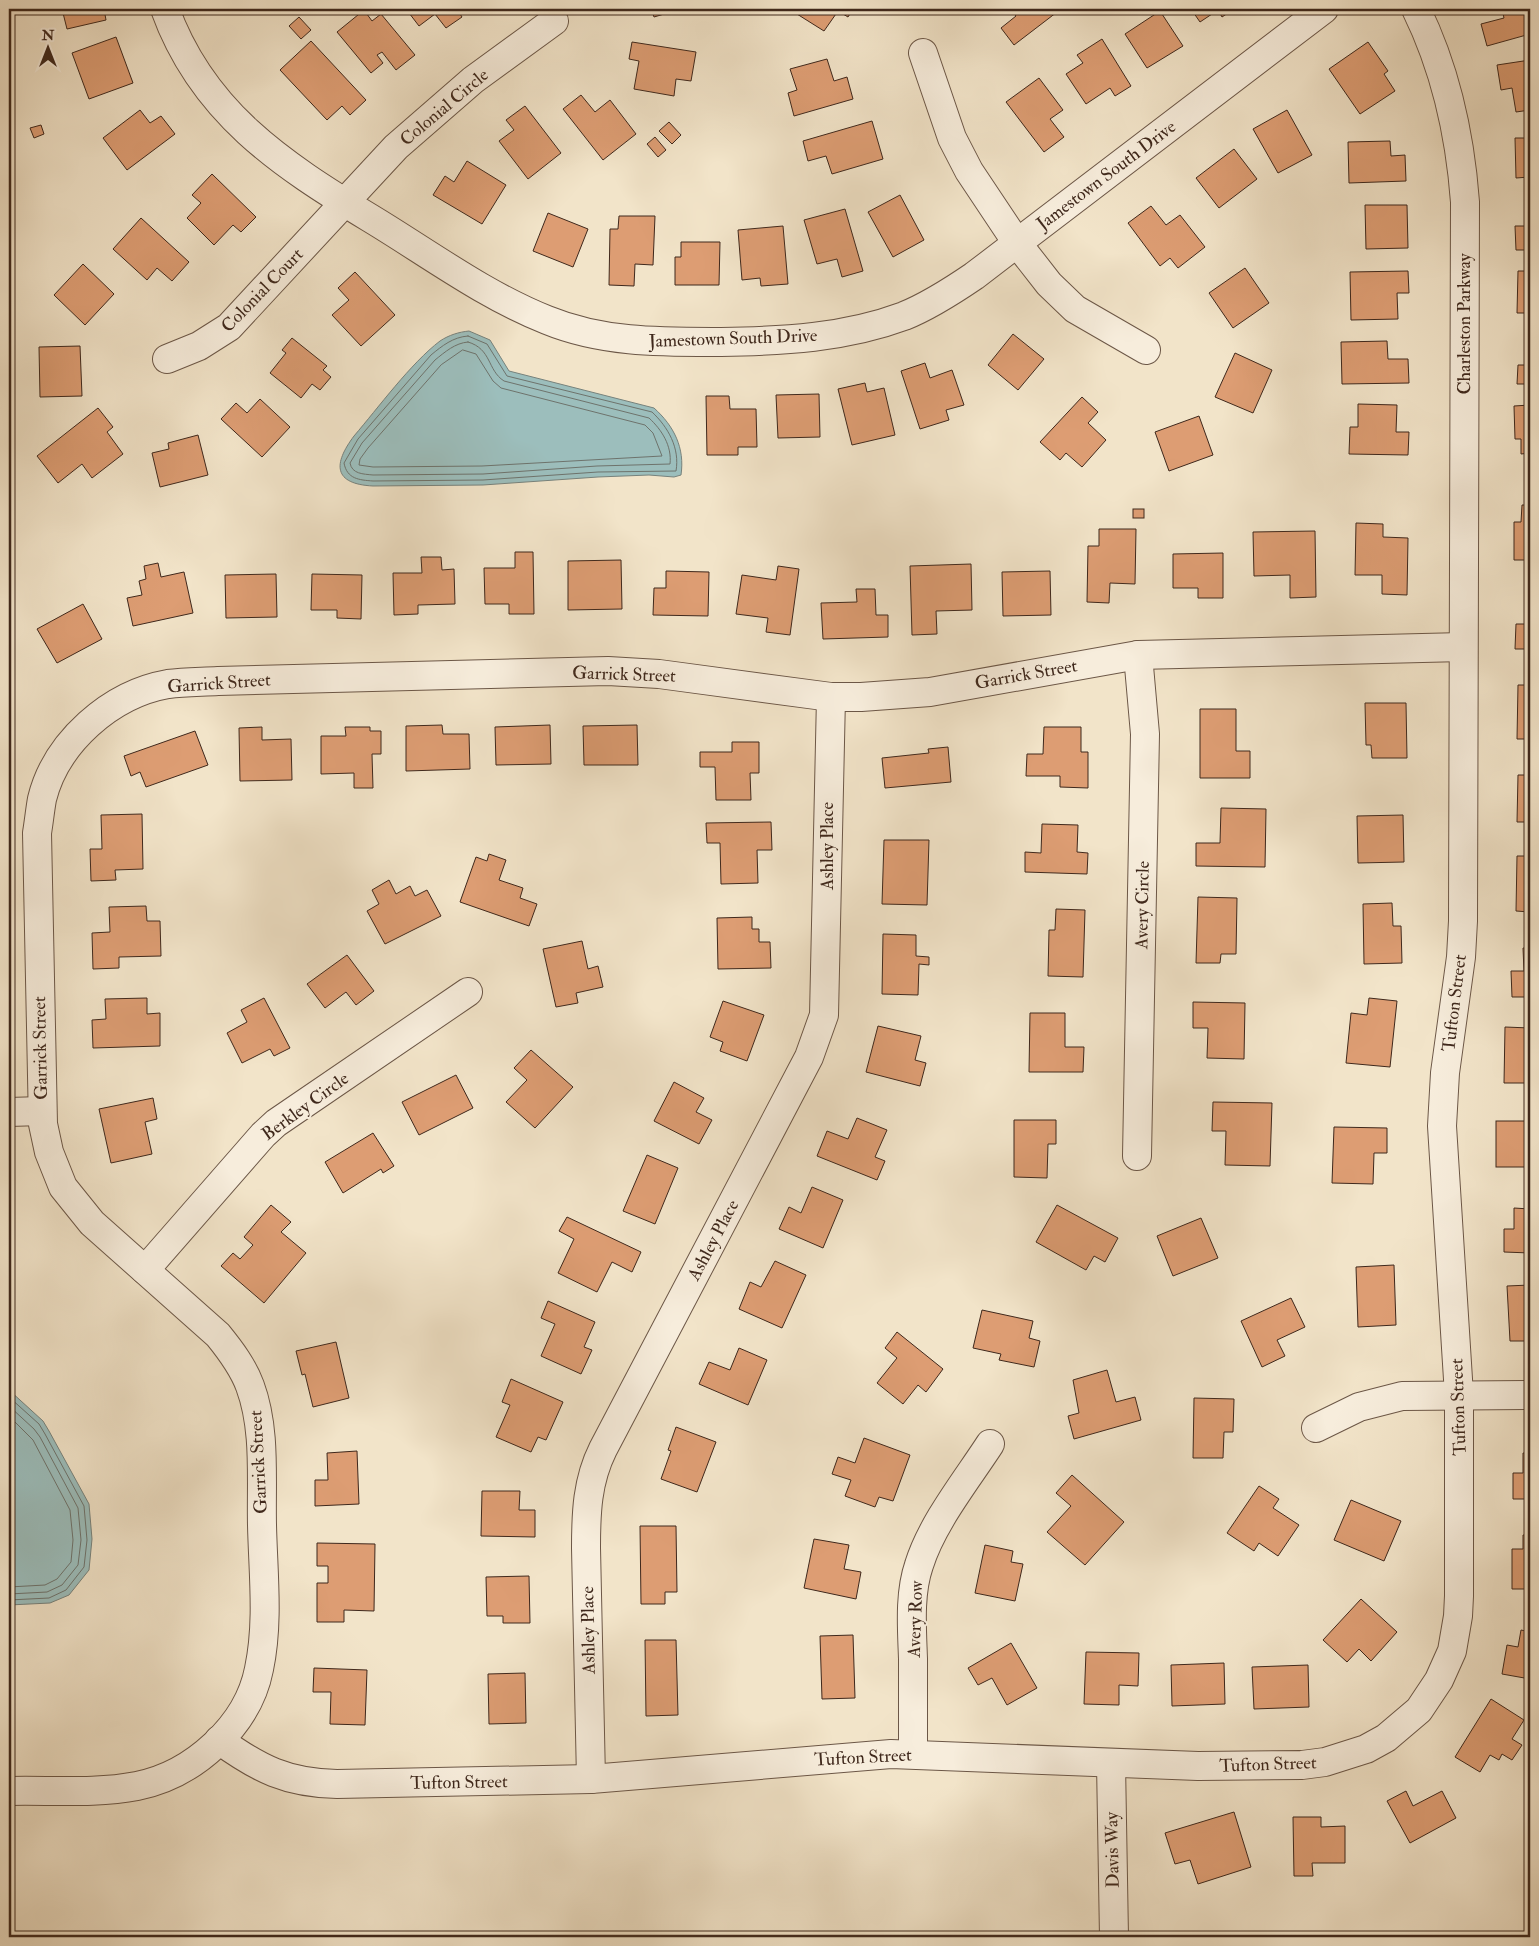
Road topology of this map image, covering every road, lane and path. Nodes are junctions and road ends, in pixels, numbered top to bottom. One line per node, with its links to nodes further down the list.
1 (165, 9): 6 (street, Jamestown South Drive)
2 (1324, 9): 7 (street, Jamestown South Drive)
3 (1416, 9): 10 (street, Charleston Parkway)
4 (554, 21): 6 (street, Colonial Circle)
5 (923, 53): 7 (street)
6 (343, 202): 7 (street, Jamestown South Drive); 9 (street, Colonial Court)
7 (1017, 243): 8 (street)
8 (1146, 350)
9 (167, 359)
10 (1463, 647): 11 (street, Garrick Street); 18 (street, Tufton Street)
11 (1138, 655): 12 (street, Garrick Street); 16 (street, Avery Circle)
12 (831, 697): 14 (street, Garrick Street); 25 (street, Ashley Place)
13 (468, 992): 17 (street, Berkley Circle)
14 (42, 1111): 15 (street); 17 (street, Garrick Street)
15 (9, 1112)
16 (1137, 1156)
17 (145, 1270): 22 (street, Garrick Street)
18 (1459, 1395): 19 (street); 20 (street); 24 (street, Tufton Street)
19 (1530, 1395)
20 (1316, 1428)
21 (990, 1444): 23 (street, Avery Row)
22 (219, 1740): 25 (street, Tufton Street); 26 (street, Garrick Street)
23 (913, 1754): 24 (street, Tufton Street); 25 (street, Tufton Street)
24 (1111, 1763): 27 (street, Davis Way)
25 (591, 1779)
26 (9, 1791)
27 (1114, 1937)

